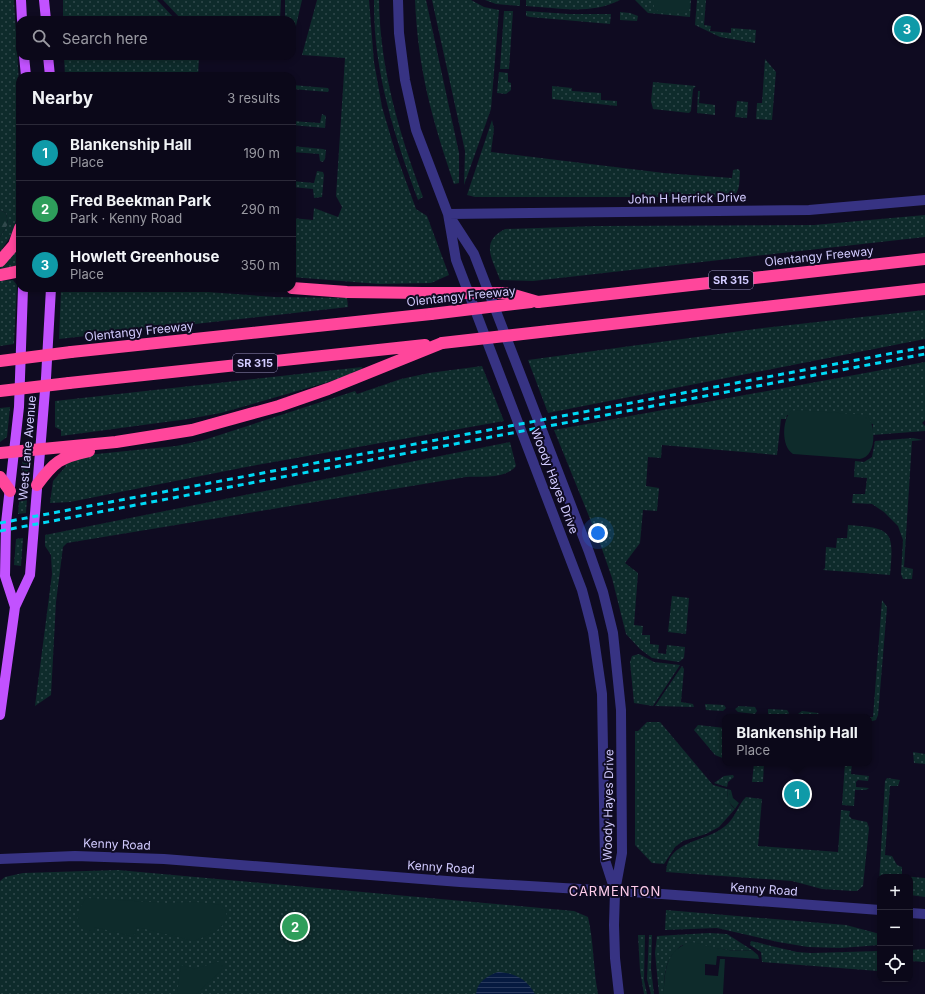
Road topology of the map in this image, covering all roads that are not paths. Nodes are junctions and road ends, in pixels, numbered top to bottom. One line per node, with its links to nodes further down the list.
1 (21, 0): 4 (main road)
2 (44, 0): 5 (main road)
3 (398, 0): 11 (street, Woody Hayes Drive)
4 (22, 16)
5 (46, 16)
6 (24, 60): 8 (main road)
7 (48, 60): 9 (main road)
8 (26, 72)
9 (50, 72)
10 (925, 200): 11 (street, John H Herrick Drive)
11 (448, 214): 35 (street, Woody Hayes Drive); 35 (street, Woody Hayes Drive)
12 (16, 239): 14 (highway)
13 (925, 259): 21 (highway, Olentangy Freeway / SR 315)
14 (0, 261)
15 (16, 272): 16 (highway)
16 (0, 275)
17 (296, 288): 21 (highway, bridge)
18 (925, 289): 22 (highway, SR 315, bridge)
19 (23, 292): 27 (main road, West Lane Avenue)
20 (51, 292): 26 (main road, West Lane Avenue)
21 (538, 302): 23 (highway, Olentangy Freeway / SR 315, bridge)
22 (442, 343): 24 (highway, SR 315, bridge); 25 (highway)
23 (0, 361)
24 (0, 391)
25 (116, 442): 26 (highway); 30 (highway)
26 (40, 448): 27 (highway); 30 (main road, West Lane Avenue)
27 (14, 451): 28 (highway); 31 (main road, West Lane Avenue)
28 (0, 453)
29 (0, 477): 31 (highway)
30 (37, 485): 32 (main road, West Lane Avenue)
31 (10, 491): 32 (main road, West Lane Avenue)
32 (15, 606): 33 (main road, West Lane Avenue)
33 (0, 715)
34 (0, 859): 35 (street, Kenny Road)
35 (615, 891): 36 (street, Kenny Road); 39 (street)
36 (877, 910)
37 (913, 913): 38 (street)
38 (925, 914)
39 (620, 994)

